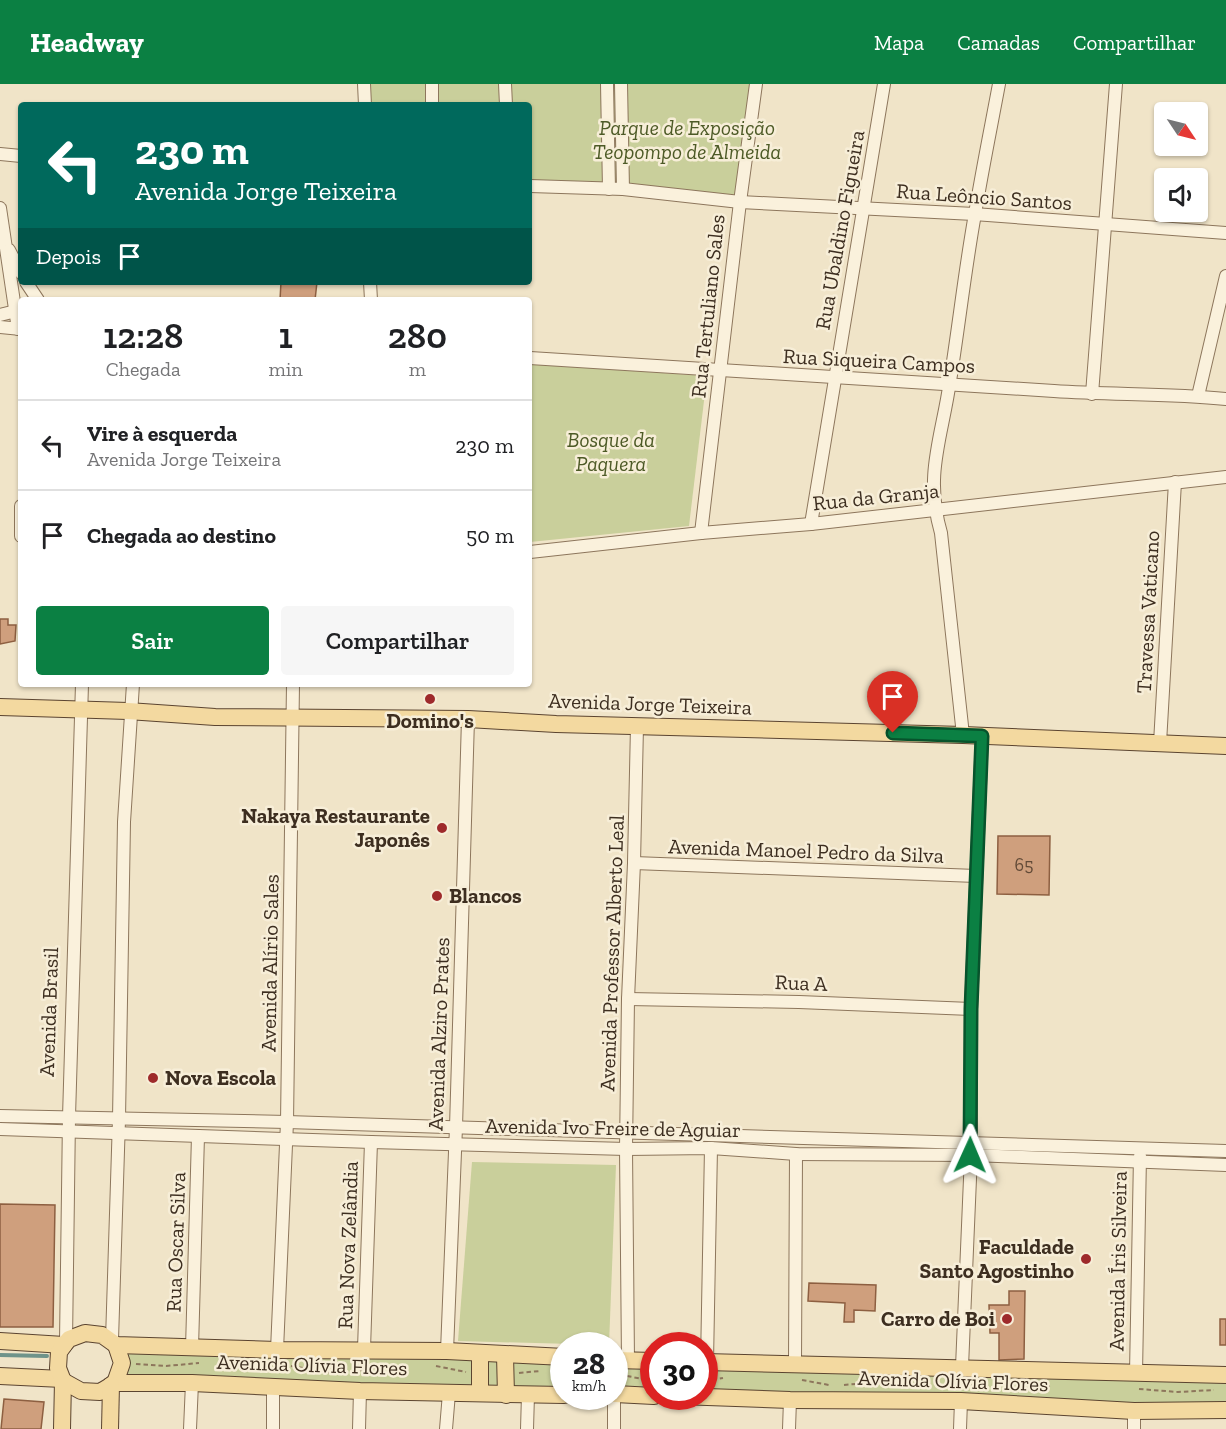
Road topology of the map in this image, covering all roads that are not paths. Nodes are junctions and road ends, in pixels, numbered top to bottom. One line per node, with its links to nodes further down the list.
1 (364, 84): 10 (street)
2 (432, 84): 11 (street)
3 (505, 84): 12 (street)
4 (607, 84): 16 (street)
5 (621, 84): 17 (street)
6 (756, 84): 18 (street, Rua Tertuliano Sales)
7 (884, 84): 20 (street, Rua Ubaldino Figueira)
8 (999, 84): 21 (street)
9 (1116, 84): 22 (street)
10 (365, 102)
11 (432, 102)
12 (506, 102)
13 (0, 154): 14 (street)
14 (18, 156)
15 (532, 186): 16 (street, Rua Leôncio Santos)
16 (609, 189): 17 (street, Rua Leôncio Santos)
17 (623, 189): 18 (street, Rua Leôncio Santos)
18 (740, 202): 20 (street, Rua Leôncio Santos); 32 (street, Rua Tertuliano Sales)
19 (0, 208): 24 (street)
20 (863, 209): 21 (street, Rua Leôncio Santos); 33 (street, Rua Ubaldino Figueira)
21 (974, 214): 22 (street, Rua Leôncio Santos); 34 (street)
22 (1104, 225): 23 (street, Rua Leôncio Santos); 35 (street)
23 (1226, 233)
24 (6, 244): 25 (street); 27 (street)
25 (18, 267)
26 (1226, 276): 36 (street)
27 (17, 310): 28 (street)
28 (0, 315)
29 (0, 327): 30 (street)
30 (18, 329)
31 (532, 358): 32 (street, Rua Siqueira Campos)
32 (721, 372): 33 (street, Rua Siqueira Campos); 42 (street, Rua Tertuliano Sales)
33 (834, 379): 34 (street, Rua Siqueira Campos); 41 (street, Rua Ubaldino Figueira)
34 (950, 385): 35 (street, Rua Siqueira Campos); 40 (street)
35 (1092, 394): 36 (street, Rua Siqueira Campos)
36 (1198, 396): 37 (street, Rua Siqueira Campos)
37 (1226, 399)
38 (1226, 477): 39 (street, Rua da Granja)
39 (1175, 482): 40 (street, Rua da Granja); 55 (street, Travessa Vaticano)
40 (934, 509): 41 (street, Rua da Granja); 53 (street)
41 (811, 524): 42 (street, Rua da Granja)
42 (701, 533): 43 (street, Rua da Granja)
43 (532, 552)
44 (82, 687): 48 (street, Avenida Brasil)
45 (133, 687): 49 (street)
46 (293, 687): 50 (street, Avenida Alírio Sales)
47 (0, 707): 48 (main road, Avenida Jorge Teixeira)
48 (81, 710): 49 (main road, Avenida Jorge Teixeira); 62 (street, Avenida Brasil)
49 (132, 712): 50 (main road, Avenida Jorge Teixeira); 63 (street)
50 (293, 718): 51 (main road, Avenida Jorge Teixeira); 64 (street, Avenida Alírio Sales)
51 (468, 719): 52 (main road, Avenida Jorge Teixeira); 65 (street, Avenida Alziro Prates)
52 (637, 726): 53 (main road, Avenida Jorge Teixeira); 57 (street, Avenida Professor Alberto Leal)
53 (963, 735): 54 (main road, Avenida Jorge Teixeira)
54 (982, 736): 55 (main road, Avenida Jorge Teixeira); 58 (street)
55 (1160, 743): 56 (main road, Avenida Jorge Teixeira)
56 (1226, 746)
57 (634, 863): 58 (street, Avenida Manoel Pedro da Silva); 59 (street, Avenida Professor Alberto Leal)
58 (976, 876): 60 (street)
59 (628, 999): 60 (street, Rua A); 68 (street, Avenida Professor Alberto Leal)
60 (971, 1009): 76 (street)
61 (0, 1116): 62 (street, Avenida Ivo Freire de Aguiar)
62 (69, 1117): 63 (street, Avenida Ivo Freire de Aguiar); 67 (street, Avenida Brasil)
63 (119, 1119): 64 (street, Avenida Ivo Freire de Aguiar); 69 (street)
64 (287, 1122): 65 (street, Avenida Ivo Freire de Aguiar); 71 (street, Avenida Alírio Sales)
65 (456, 1127): 68 (street, Avenida Ivo Freire de Aguiar); 73 (street, Avenida Alziro Prates)
66 (0, 1130): 67 (street, Avenida Ivo Freire de Aguiar)
67 (70, 1132): 69 (street, Avenida Ivo Freire de Aguiar); 85 (street, Avenida Brasil)
68 (627, 1132): 75 (street, Avenida Professor Alberto Leal); 76 (street, Avenida Ivo Freire de Aguiar)
69 (118, 1134): 70 (street, Avenida Ivo Freire de Aguiar); 86 (street)
70 (198, 1136): 71 (street, Avenida Ivo Freire de Aguiar); 87 (street, Rua Oscar Silva)
71 (285, 1139): 72 (street, Avenida Ivo Freire de Aguiar); 92 (street, Avenida Alírio Sales)
72 (370, 1142): 73 (street, Avenida Ivo Freire de Aguiar); 88 (street, Rua Nova Zelândia)
73 (455, 1144): 75 (street, Avenida Ivo Freire de Aguiar); 89 (street, Avenida Alziro Prates)
74 (711, 1148): 75 (street, Avenida Ivo Freire de Aguiar); 79 (street, Avenida Ivo Freire de Aguiar); 83 (street)
75 (626, 1149): 82 (street, Avenida Professor Alberto Leal)
76 (971, 1149): 77 (street, Avenida Ivo Freire de Aguiar); 79 (street, Avenida Ivo Freire de Aguiar); 80 (street, Avenida Ivo Freire de Aguiar); 96 (street)
77 (1140, 1149): 78 (street, Avenida Ivo Freire de Aguiar); 80 (street, Avenida Íris Silveira)
78 (1226, 1151)
79 (796, 1154): 95 (street)
80 (1140, 1162): 81 (street, Avenida Ivo Freire de Aguiar); 97 (street, Avenida Íris Silveira)
81 (1226, 1165)
82 (623, 1332)
83 (707, 1332)
84 (0, 1341): 85 (main road, Avenida Olívia Flores)
85 (66, 1342): 86 (main road, Avenida Olívia Flores); 100 (main road, Avenida Brasil)
86 (114, 1342): 87 (main road, Avenida Olívia Flores); 102 (main road)
87 (192, 1348): 92 (main road, Avenida Olívia Flores)
88 (364, 1349): 89 (main road, Avenida Olívia Flores); 92 (main road, Avenida Olívia Flores)
89 (447, 1351): 90 (main road, Avenida Olívia Flores)
90 (480, 1354): 91 (main road, Avenida Olívia Flores); 106 (main road)
91 (505, 1355): 93 (main road, Avenida Olívia Flores); 107 (main road)
92 (280, 1357)
93 (550, 1357)
94 (718, 1362): 95 (main road, Avenida Olívia Flores)
95 (795, 1363): 96 (main road, Avenida Olívia Flores)
96 (962, 1367): 97 (main road, Avenida Olívia Flores)
97 (1136, 1373): 98 (main road, Avenida Olívia Flores)
98 (1226, 1375)
99 (0, 1376): 100 (main road, Avenida Olívia Flores)
100 (63, 1380): 102 (main road, Avenida Olívia Flores); 116 (main road, Avenida Brasil)
101 (192, 1383): 102 (main road, Avenida Olívia Flores); 103 (main road, Avenida Olívia Flores); 118 (street)
102 (113, 1384): 117 (main road)
103 (273, 1386): 104 (main road, Avenida Olívia Flores); 119 (street)
104 (360, 1391): 105 (main road, Avenida Olívia Flores); 120 (street)
105 (449, 1393): 106 (main road, Avenida Olívia Flores); 121 (street)
106 (480, 1393): 107 (main road, Avenida Olívia Flores)
107 (506, 1395): 108 (main road, Avenida Olívia Flores)
108 (528, 1395): 109 (main road, Avenida Olívia Flores); 122 (street)
109 (550, 1395)
110 (718, 1397): 111 (main road, Avenida Olívia Flores)
111 (790, 1400): 112 (main road, Avenida Olívia Flores); 124 (street)
112 (961, 1401): 115 (main road, Avenida Olívia Flores); 125 (street)
113 (614, 1410): 123 (street)
114 (1226, 1410): 115 (main road, Avenida Olívia Flores)
115 (1134, 1411): 126 (street)
116 (62, 1429)
117 (110, 1429)
118 (190, 1429)
119 (273, 1429)
120 (359, 1429)
121 (446, 1429)
122 (527, 1429)
123 (614, 1429)
124 (789, 1429)
125 (960, 1429)
126 (1134, 1429)

